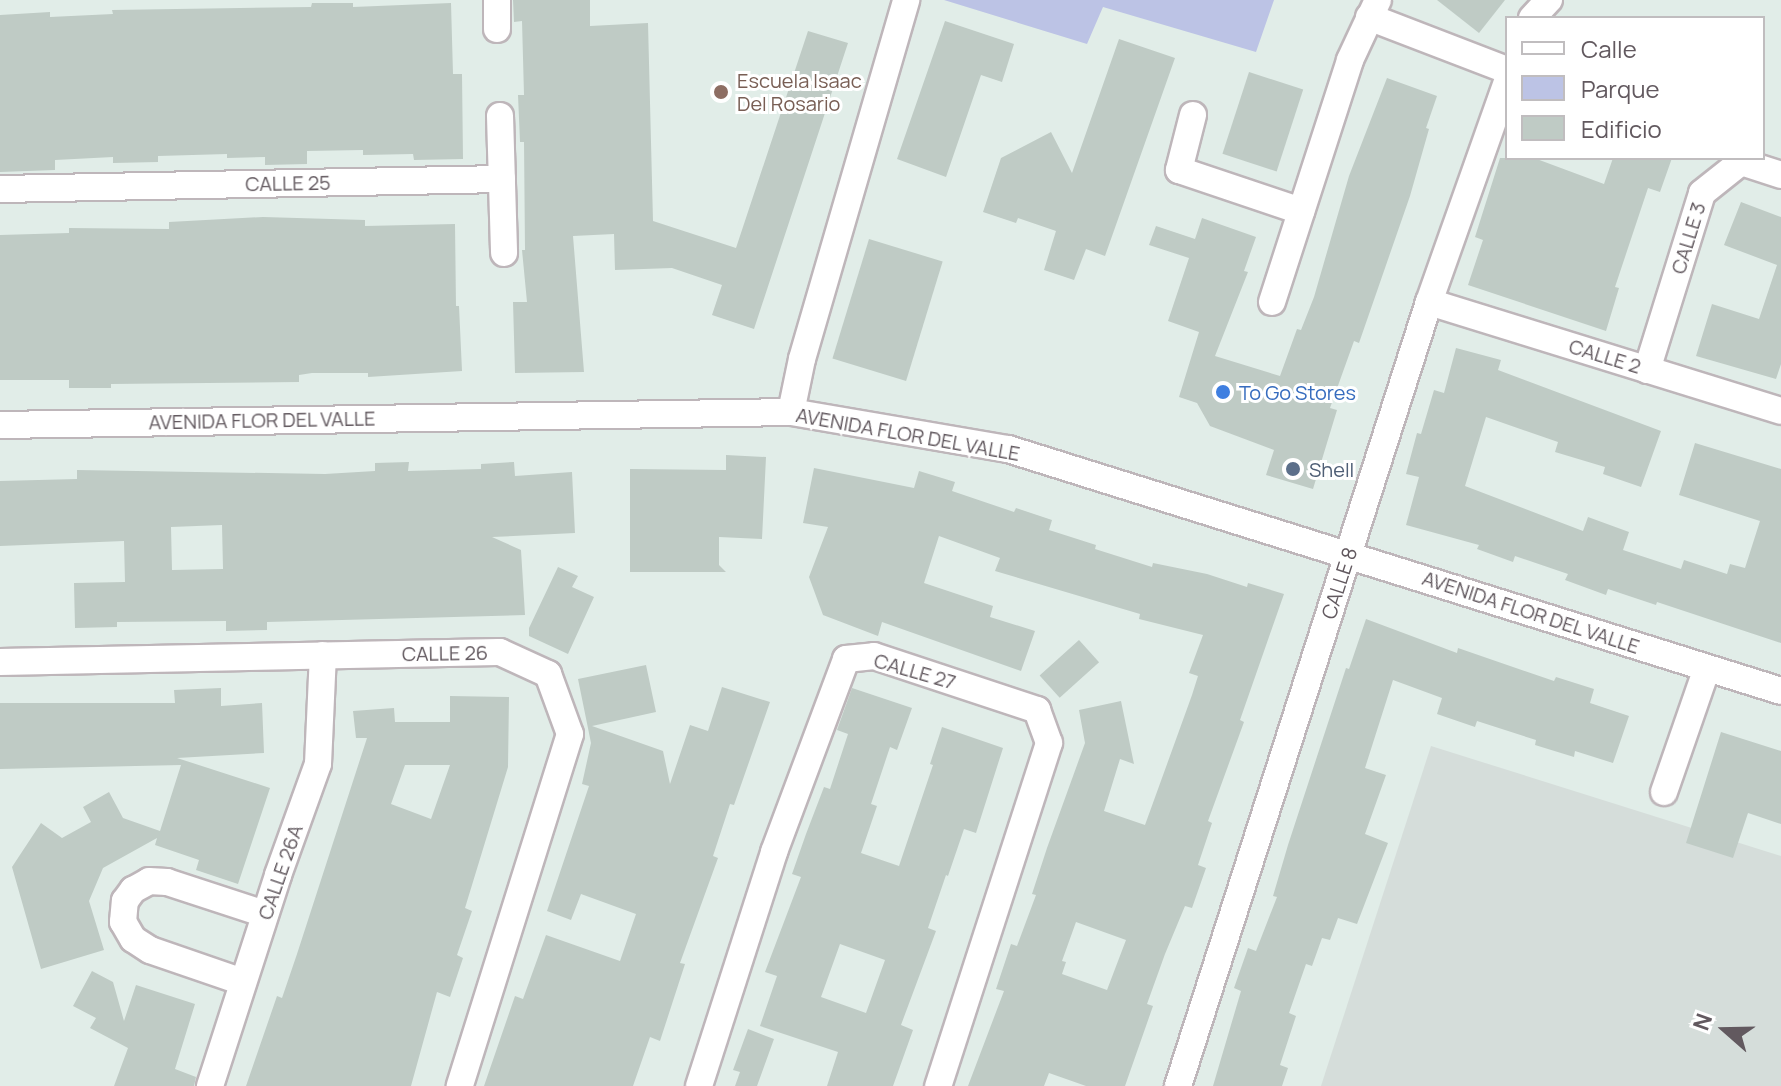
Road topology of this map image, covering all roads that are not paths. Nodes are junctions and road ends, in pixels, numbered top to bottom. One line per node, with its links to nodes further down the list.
1 (497, 0): 6 (street)
2 (906, 0): 20 (street)
3 (1549, 0): 5 (street)
4 (1373, 8): 7 (street); 14 (street)
5 (1534, 16)
6 (497, 29)
7 (1505, 69)
8 (1505, 88): 17 (street, CALLE 8)
9 (1193, 115): 14 (street)
10 (500, 116): 12 (street)
11 (1781, 175): 18 (street, CALLE 3)
12 (502, 179): 13 (street, CALLE 25); 15 (street)
13 (0, 189)
14 (1301, 211): 16 (street)
15 (504, 253)
16 (1272, 302)
17 (1429, 302): 18 (street, CALLE 2); 22 (street, CALLE 8)
18 (1647, 370): 19 (street, CALLE 2)
19 (1781, 411)
20 (791, 412): 21 (street, AVENIDA FLOR DEL VALLE); 22 (street, AVENIDA FLOR DEL VALLE)
21 (0, 425)
22 (1348, 554): 25 (street, AVENIDA FLOR DEL VALLE); 34 (street, CALLE 8)
23 (323, 655): 24 (street, CALLE 26); 28 (street, CALLE 26A); 31 (street, CALLE 26)
24 (0, 662)
25 (1707, 668): 26 (street, AVENIDA FLOR DEL VALLE); 27 (street)
26 (1781, 691)
27 (1664, 792)
28 (265, 914): 29 (street, CALLE 26A); 29 (street)
29 (243, 982): 30 (street, CALLE 26A)
30 (210, 1086)
31 (460, 1086)
32 (699, 1086): 33 (street, CALLE 27)
33 (938, 1086)
34 (1178, 1086)

